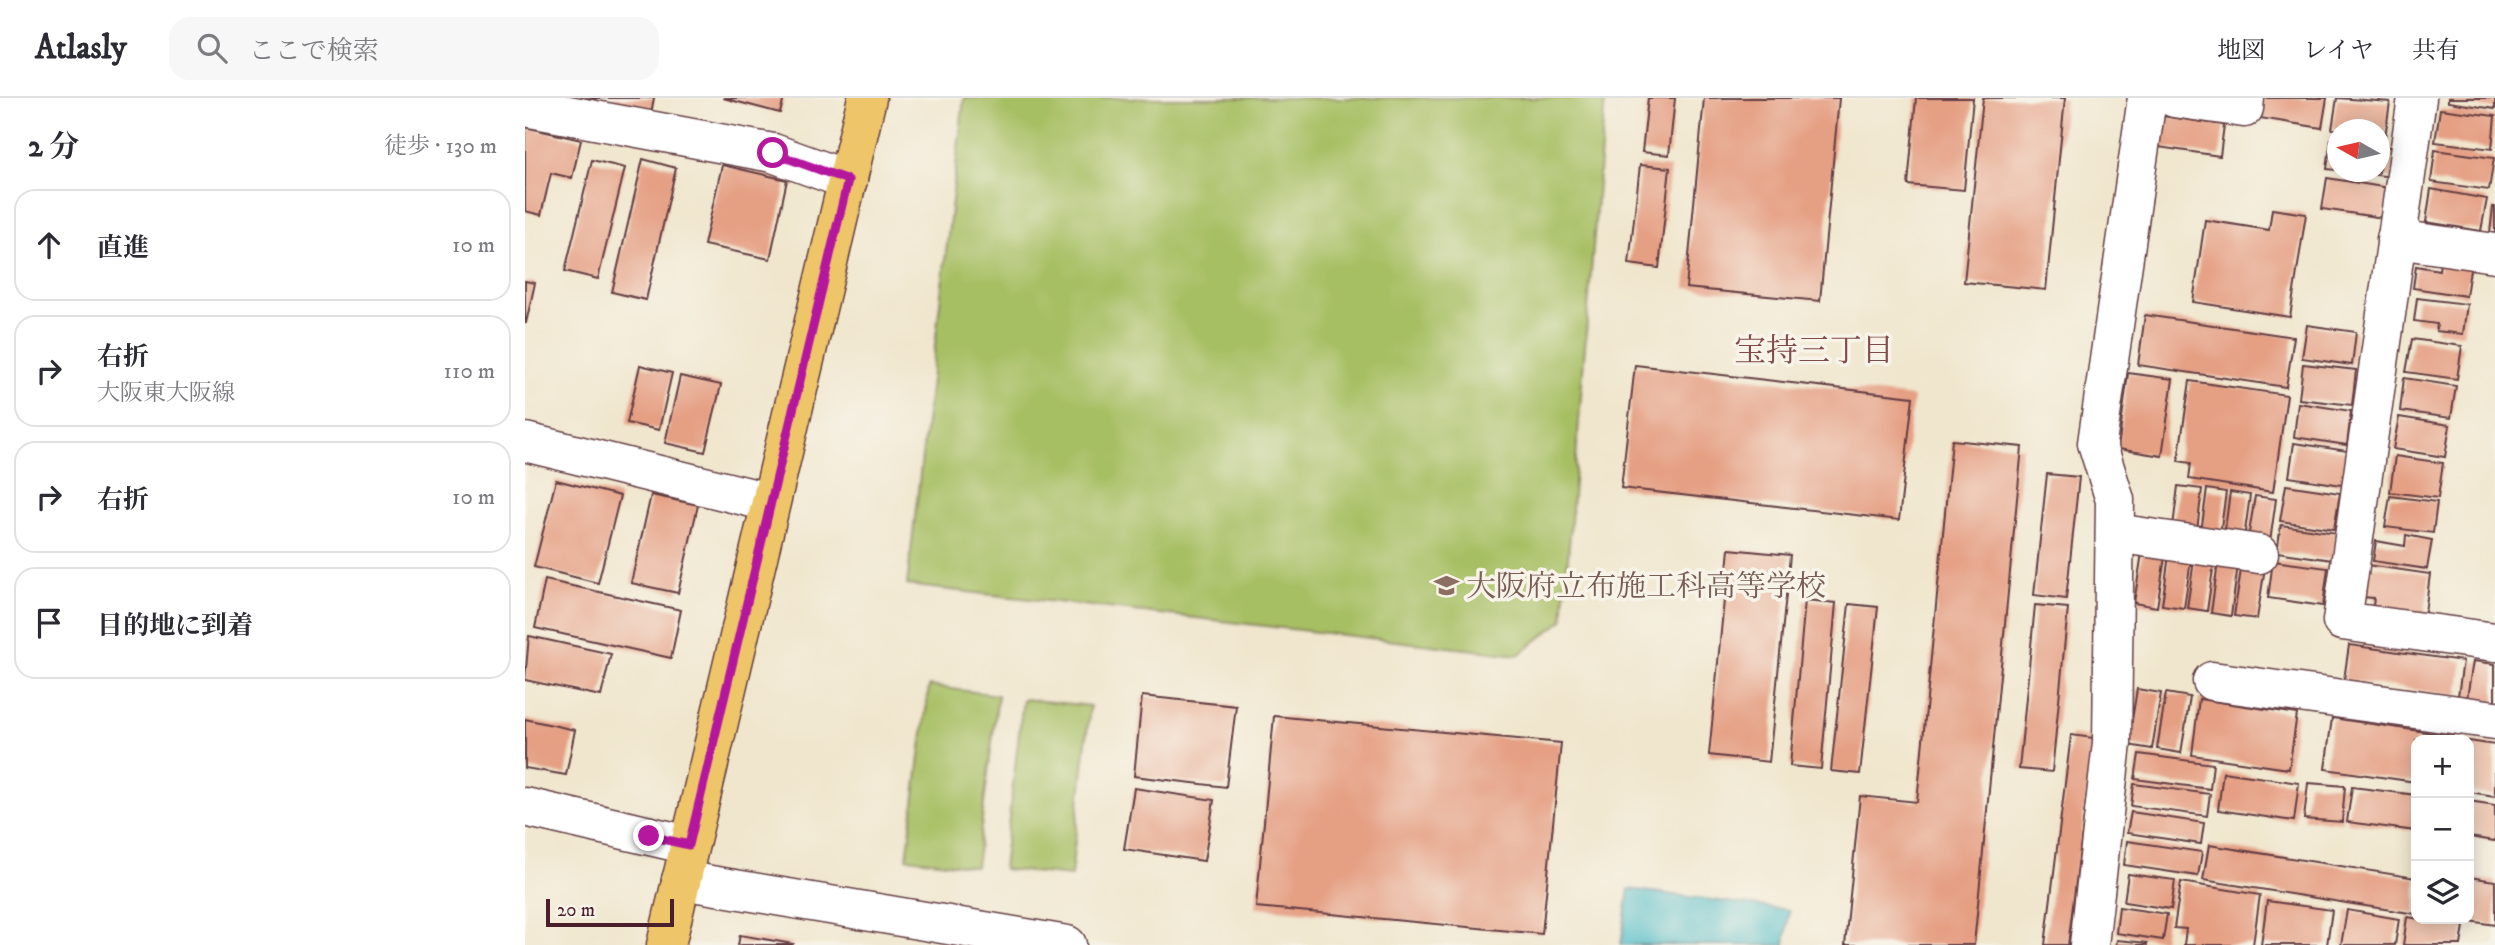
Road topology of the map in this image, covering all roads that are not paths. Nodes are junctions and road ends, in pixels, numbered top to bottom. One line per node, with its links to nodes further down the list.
1 (867, 98): 7 (main road)
2 (2147, 98): 12 (street)
3 (2173, 98): 4 (street)
4 (2245, 98)
5 (2417, 98): 8 (street)
6 (544, 105): 7 (street)
7 (848, 180): 11 (main road)
8 (2396, 239): 9 (street); 14 (street)
9 (2495, 253)
10 (525, 442): 11 (street)
11 (769, 502): 18 (main road)
12 (2115, 533): 13 (street); 21 (street)
13 (2259, 554)
14 (2495, 642)
15 (2212, 681): 16 (street)
16 (2495, 720)
17 (525, 807): 18 (street)
18 (685, 863): 19 (main road); 20 (street)
19 (666, 945)
20 (1067, 945)
21 (2089, 945)

